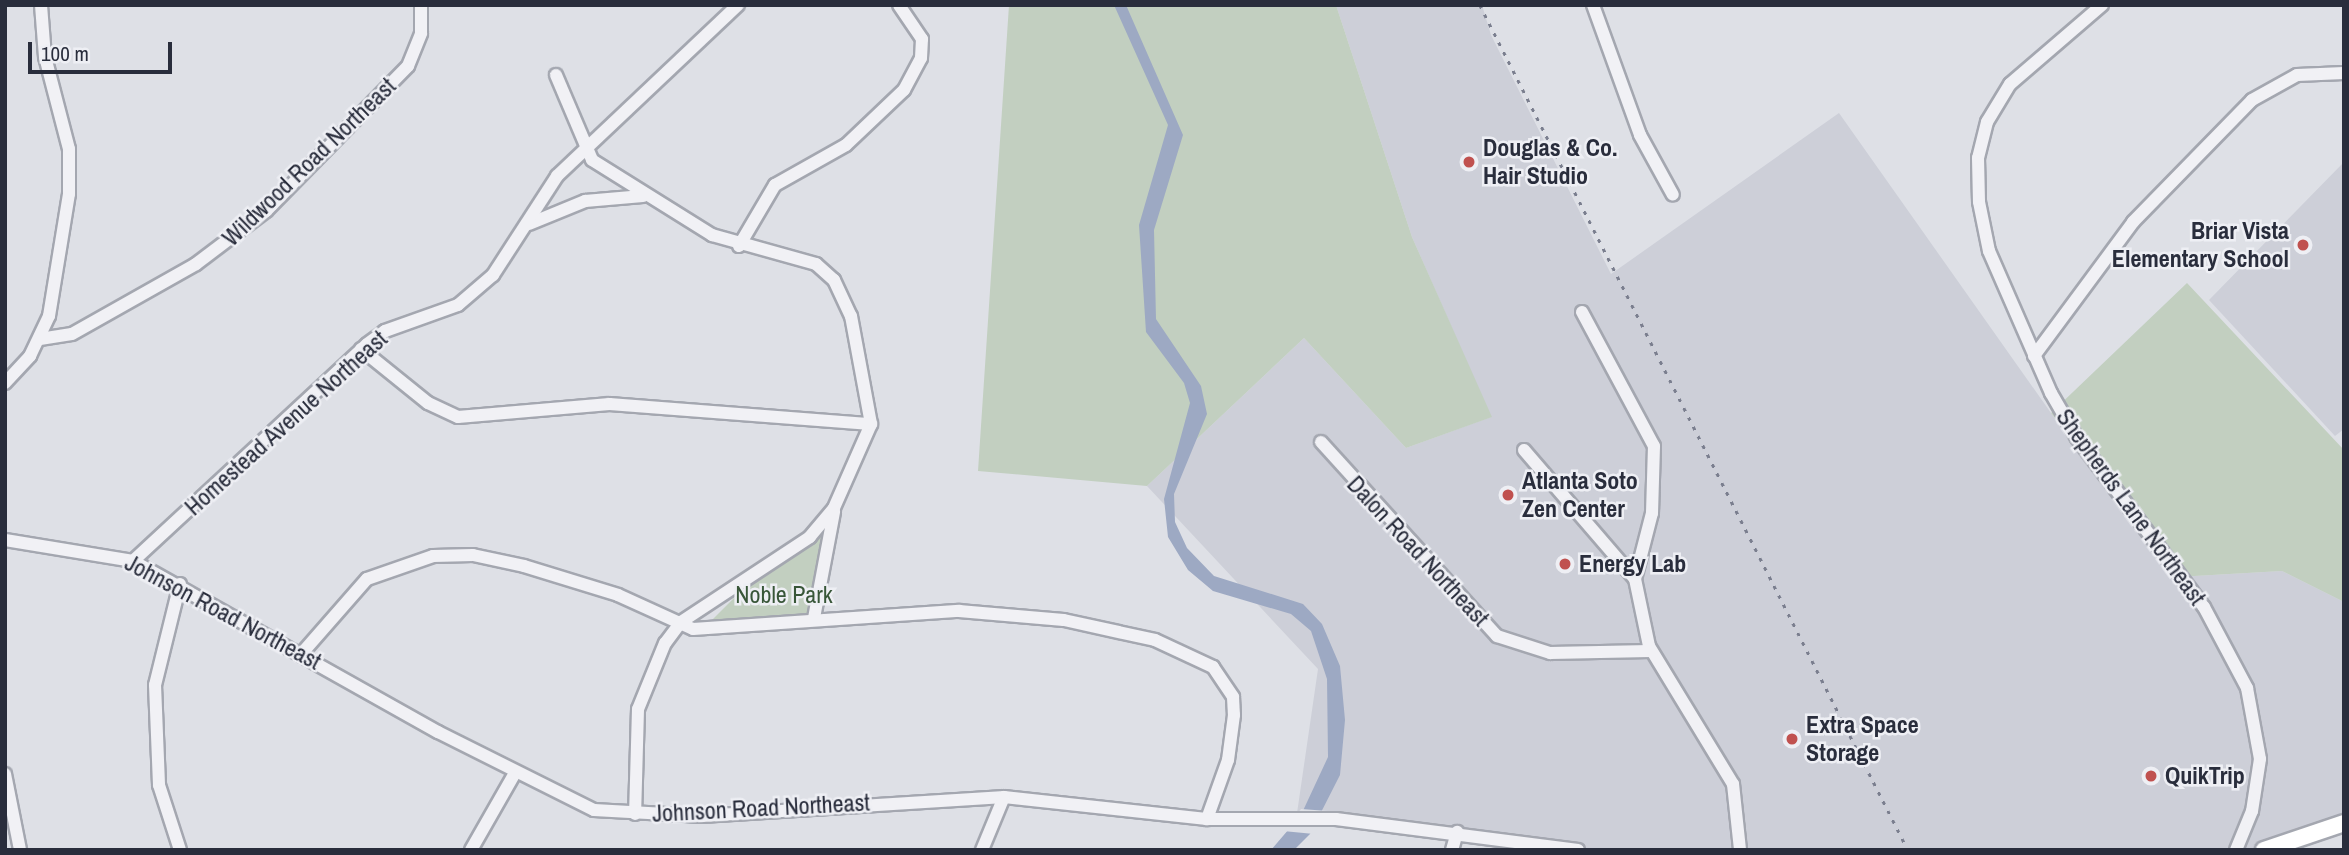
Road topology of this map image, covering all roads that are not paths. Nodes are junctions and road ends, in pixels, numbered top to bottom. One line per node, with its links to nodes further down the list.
1 (41, 5): 15 (street)
2 (421, 5): 15 (street, Wildwood Road Northeast)
3 (738, 5): 9 (street, Homestead Avenue Northeast)
4 (899, 5): 13 (street)
5 (1592, 5): 10 (street)
6 (2102, 5): 17 (street, Shepherds Lane Northeast)
7 (2344, 74): 17 (street)
8 (556, 75): 9 (street)
9 (583, 148): 11 (street); 12 (street, Homestead Avenue Northeast)
10 (1672, 195)
11 (643, 197): 12 (street); 13 (street)
12 (528, 224): 16 (street, Homestead Avenue Northeast)
13 (739, 246): 19 (street)
14 (1582, 312): 25 (street)
15 (40, 339): 18 (street)
16 (362, 349): 19 (street); 24 (street, Homestead Avenue Northeast)
17 (2034, 356): 45 (street, Shepherds Lane Northeast)
18 (5, 383)
19 (871, 424): 22 (street)
20 (1321, 442): 29 (street, Dalon Road Northeast)
21 (1524, 450): 25 (street)
22 (834, 509): 27 (street); 28 (street)
23 (5, 540): 24 (street, Johnson Road Northeast)
24 (133, 561): 26 (street, Johnson Road Northeast)
25 (1636, 579): 29 (street)
26 (180, 584): 30 (street, Johnson Road Northeast); 39 (street)
27 (814, 618): 28 (street); 35 (street)
28 (681, 622): 30 (street); 34 (street)
29 (1650, 651): 44 (street)
30 (303, 652): 31 (street, Johnson Road Northeast)
31 (515, 773): 34 (street, Johnson Road Northeast); 40 (street)
32 (5, 774): 38 (street)
33 (1004, 797): 34 (street, Johnson Road Northeast); 35 (street, Johnson Road Northeast); 41 (street)
34 (635, 814)
35 (1207, 819): 37 (street, Johnson Road Northeast)
36 (2344, 823): 46 (main road)
37 (1457, 832): 42 (street); 43 (street, Johnson Road Northeast)
38 (20, 850)
39 (180, 850)
40 (471, 850)
41 (982, 850)
42 (1452, 850)
43 (1578, 850)
44 (1740, 850)
45 (2236, 850)
46 (2264, 850)

